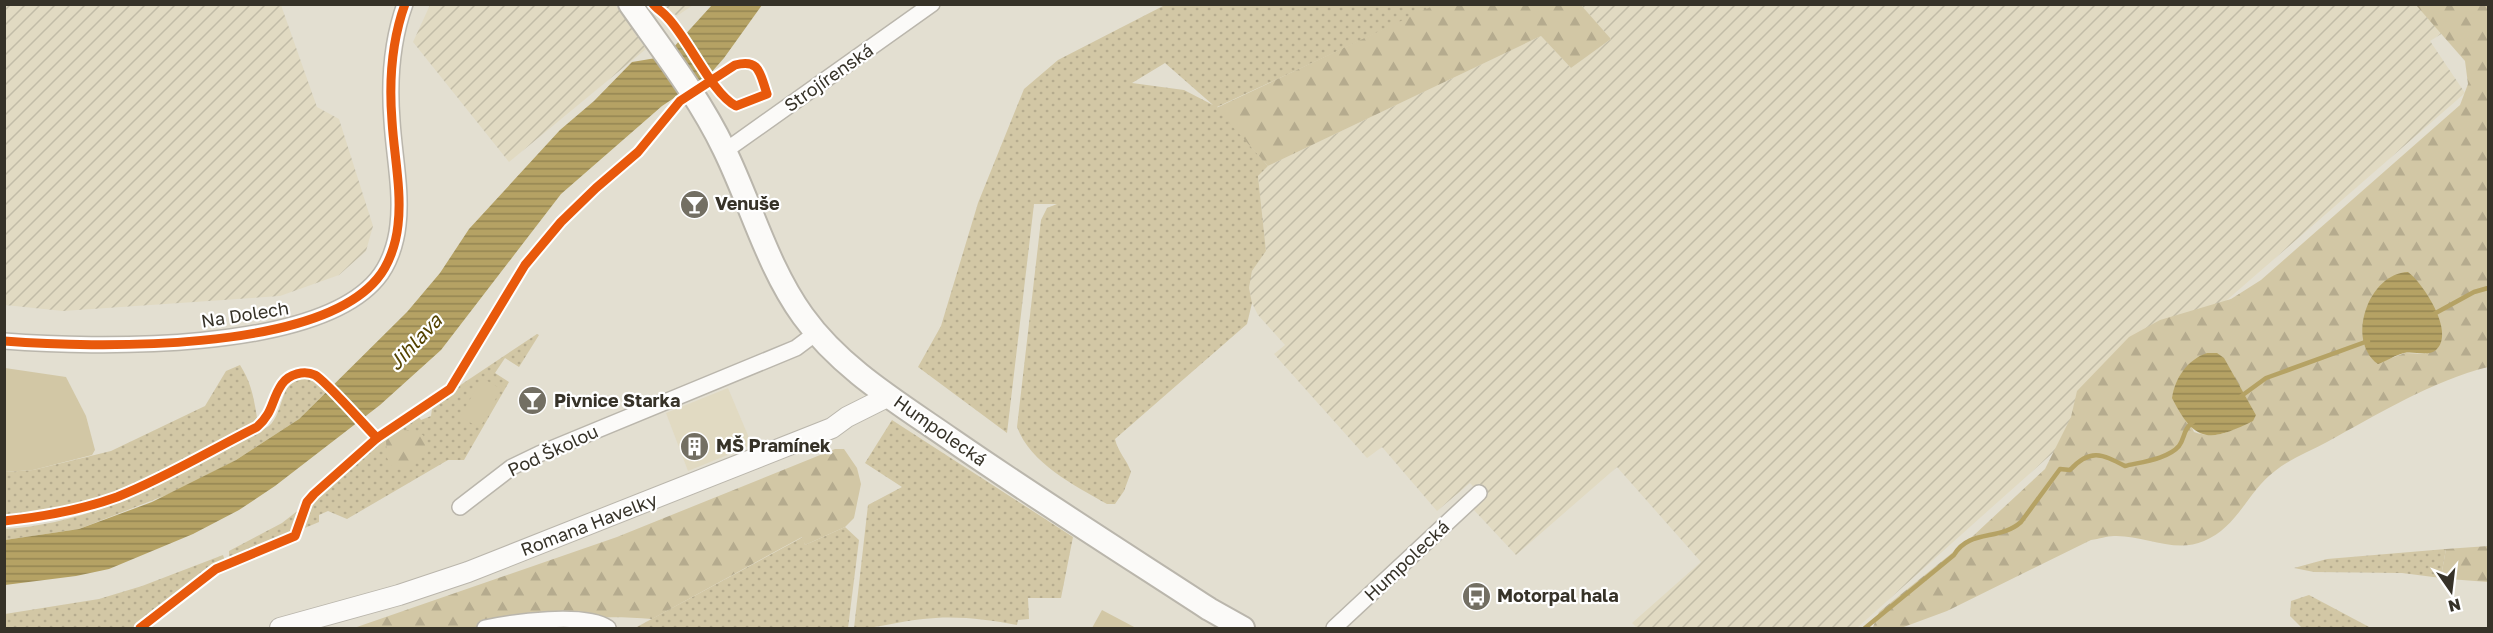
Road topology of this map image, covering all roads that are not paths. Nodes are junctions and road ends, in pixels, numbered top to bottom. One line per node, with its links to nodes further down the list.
1 (405, 4): 6 (street, Na Dolech)
2 (932, 4): 4 (street, Strojírenská)
3 (637, 14): 4 (main road)
4 (725, 151): 5 (main road, Humpolecká)
5 (816, 333): 7 (main road, Humpolecká); 9 (street, Pod Školou)
6 (4, 341)
7 (889, 396): 10 (street, Romana Havelky); 13 (main road, Humpolecká)
8 (1479, 493): 14 (street, Humpolecká)
9 (460, 507)
10 (280, 628)
11 (485, 628): 12 (street)
12 (608, 628)
13 (1243, 628)
14 (1334, 628)

